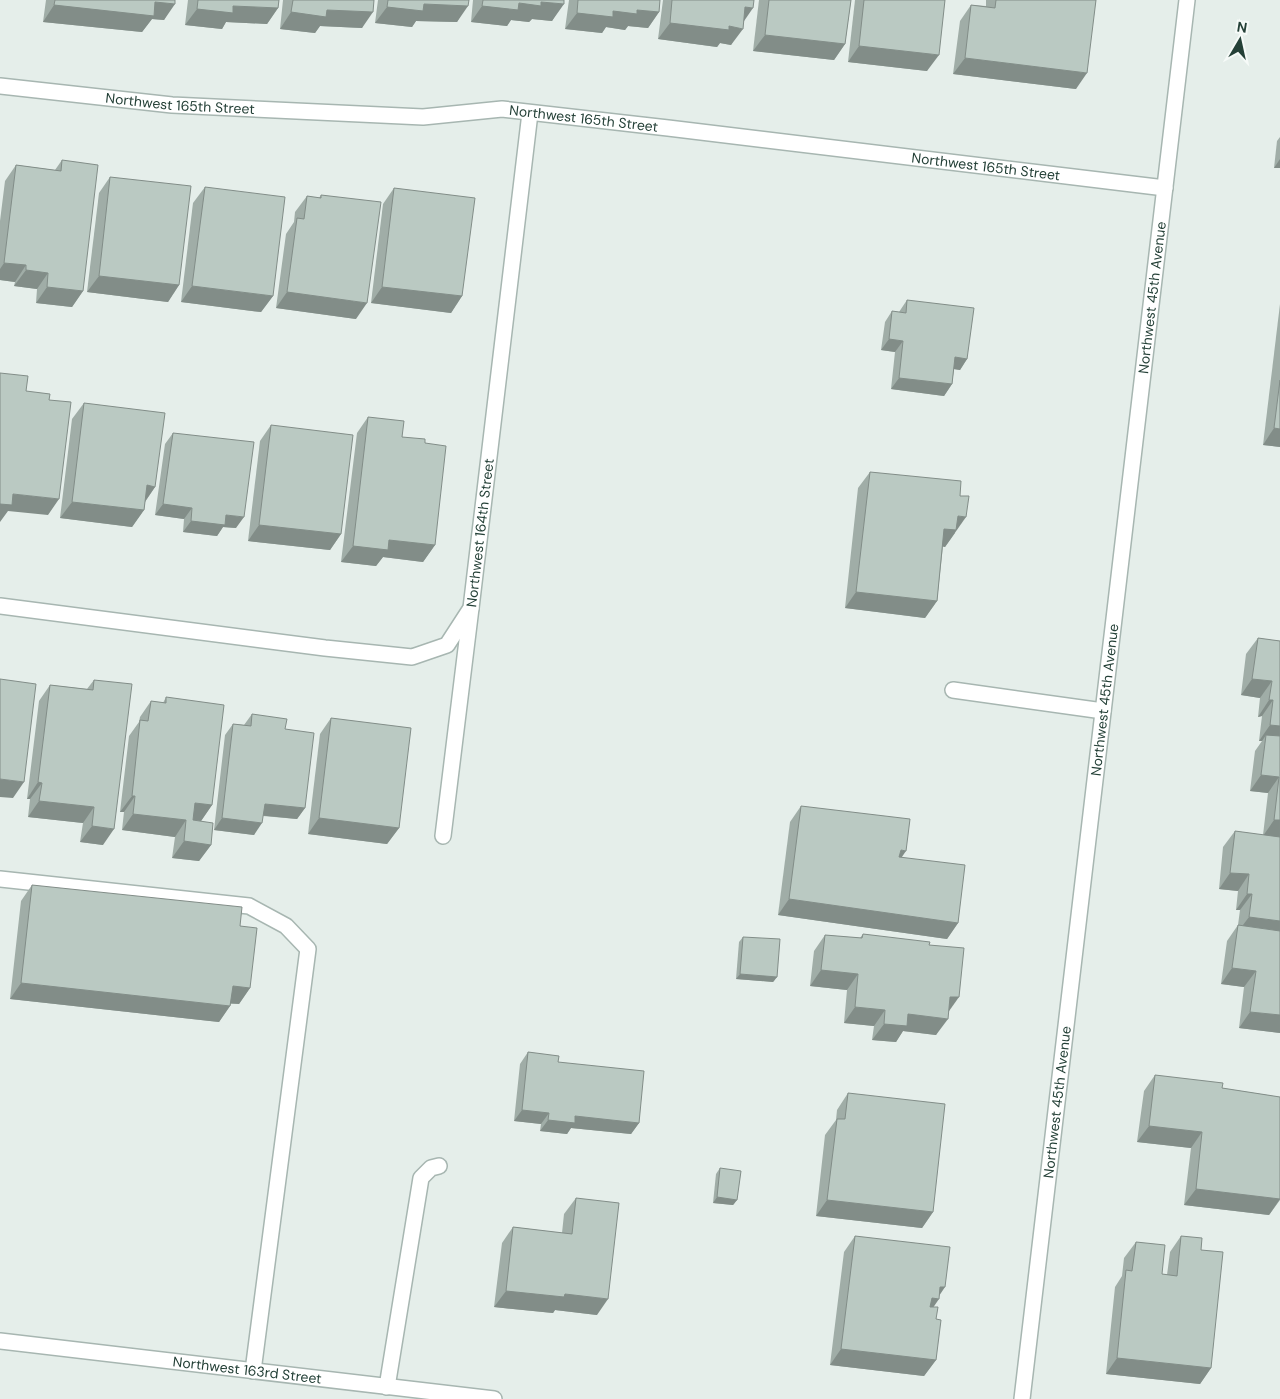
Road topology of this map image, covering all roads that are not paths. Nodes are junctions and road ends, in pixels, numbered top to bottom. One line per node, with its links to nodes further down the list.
1 (1187, 0): 4 (street, Northwest 45th Avenue)
2 (0, 86): 3 (street, Northwest 165th Street)
3 (530, 112): 4 (street, Northwest 165th Street); 6 (street, Northwest 164th Street)
4 (1165, 188): 8 (street, Northwest 45th Avenue)
5 (0, 606): 6 (street, Northwest 164th Street)
6 (471, 608): 9 (street)
7 (953, 690): 8 (street)
8 (1103, 712): 16 (street, Northwest 45th Avenue)
9 (443, 836)
10 (0, 879): 13 (street)
11 (439, 1166): 14 (street)
12 (0, 1341): 13 (street, Northwest 163rd Street)
13 (253, 1371): 14 (street, Northwest 163rd Street)
14 (387, 1387): 15 (street, Northwest 163rd Street)
15 (494, 1399)
16 (1022, 1399)

